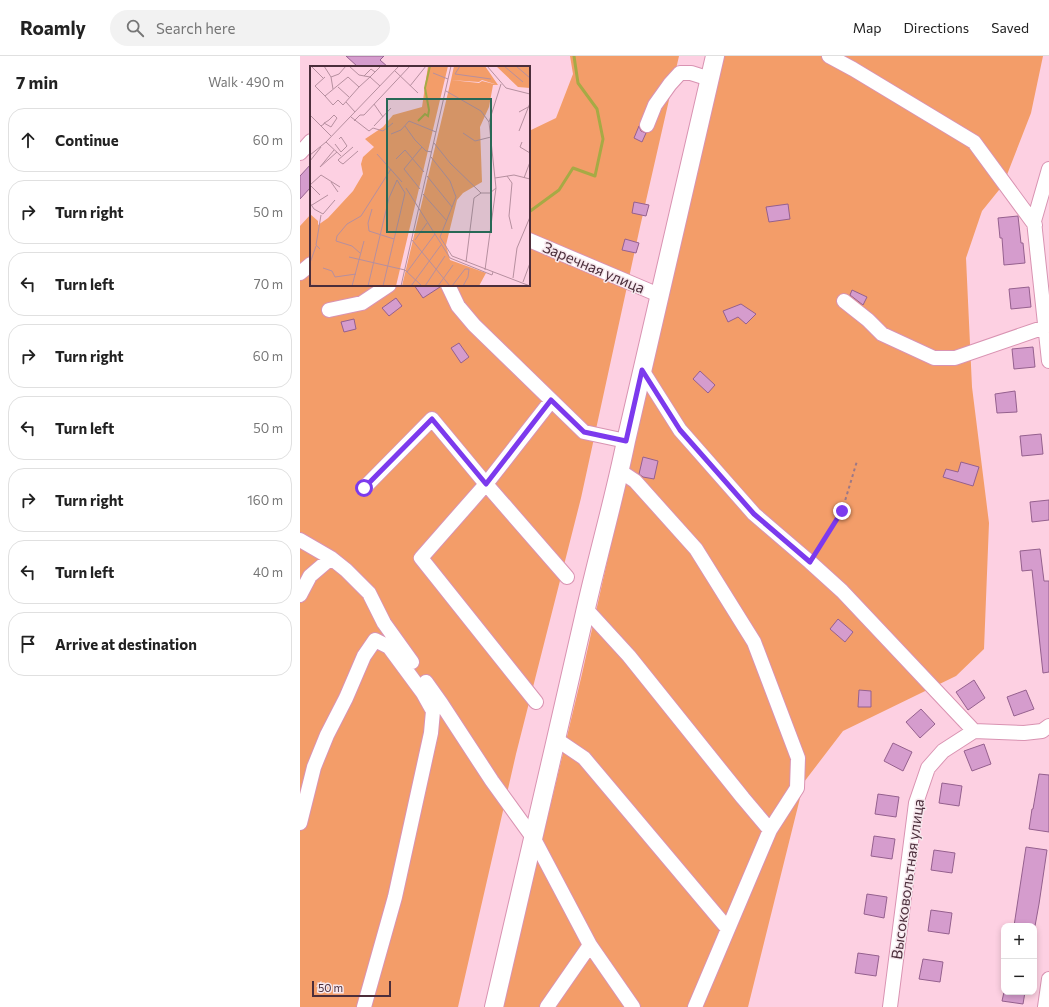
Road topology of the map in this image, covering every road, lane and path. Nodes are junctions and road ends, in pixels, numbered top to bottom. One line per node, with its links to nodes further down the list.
1 (715, 56): 3 (main road)
2 (829, 56): 8 (street)
3 (710, 79): 4 (street); 14 (main road)
4 (647, 125)
5 (310, 142): 6 (street)
6 (300, 153)
7 (1049, 168): 8 (street)
8 (1035, 225): 17 (street)
9 (530, 240): 14 (street, Заречная улица)
10 (310, 265): 11 (street)
11 (300, 273)
12 (388, 286): 16 (street)
13 (448, 286): 20 (street)
14 (659, 295): 19 (main road)
15 (844, 302): 17 (street)
16 (329, 310)
17 (1045, 327): 18 (street)
18 (1049, 361)
19 (642, 370): 21 (main road); 28 (street)
20 (551, 400): 21 (street); 24 (street)
21 (626, 441): 23 (main road)
22 (857, 461): 28 (path)
23 (620, 471): 31 (main road); 37 (street)
24 (486, 484): 25 (street); 29 (street); 32 (street)
25 (364, 488)
26 (300, 540): 27 (street)
27 (331, 558): 30 (street); 38 (street)
28 (810, 562): 34 (street)
29 (567, 577)
30 (300, 596)
31 (586, 609): 35 (main road); 37 (street)
32 (536, 702)
33 (1049, 726): 34 (street)
34 (974, 731): 47 (street, Высоковольтная улица)
35 (556, 739): 38 (main road); 39 (street)
36 (300, 823): 42 (street)
37 (770, 830): 39 (street)
38 (534, 839): 40 (street); 43 (main road)
39 (728, 929): 46 (street)
40 (590, 945): 44 (street); 45 (street)
41 (1049, 979): 48 (street)
42 (364, 1007)
43 (494, 1007)
44 (547, 1007)
45 (633, 1007)
46 (695, 1007)
47 (890, 1007)
48 (1045, 1007)

